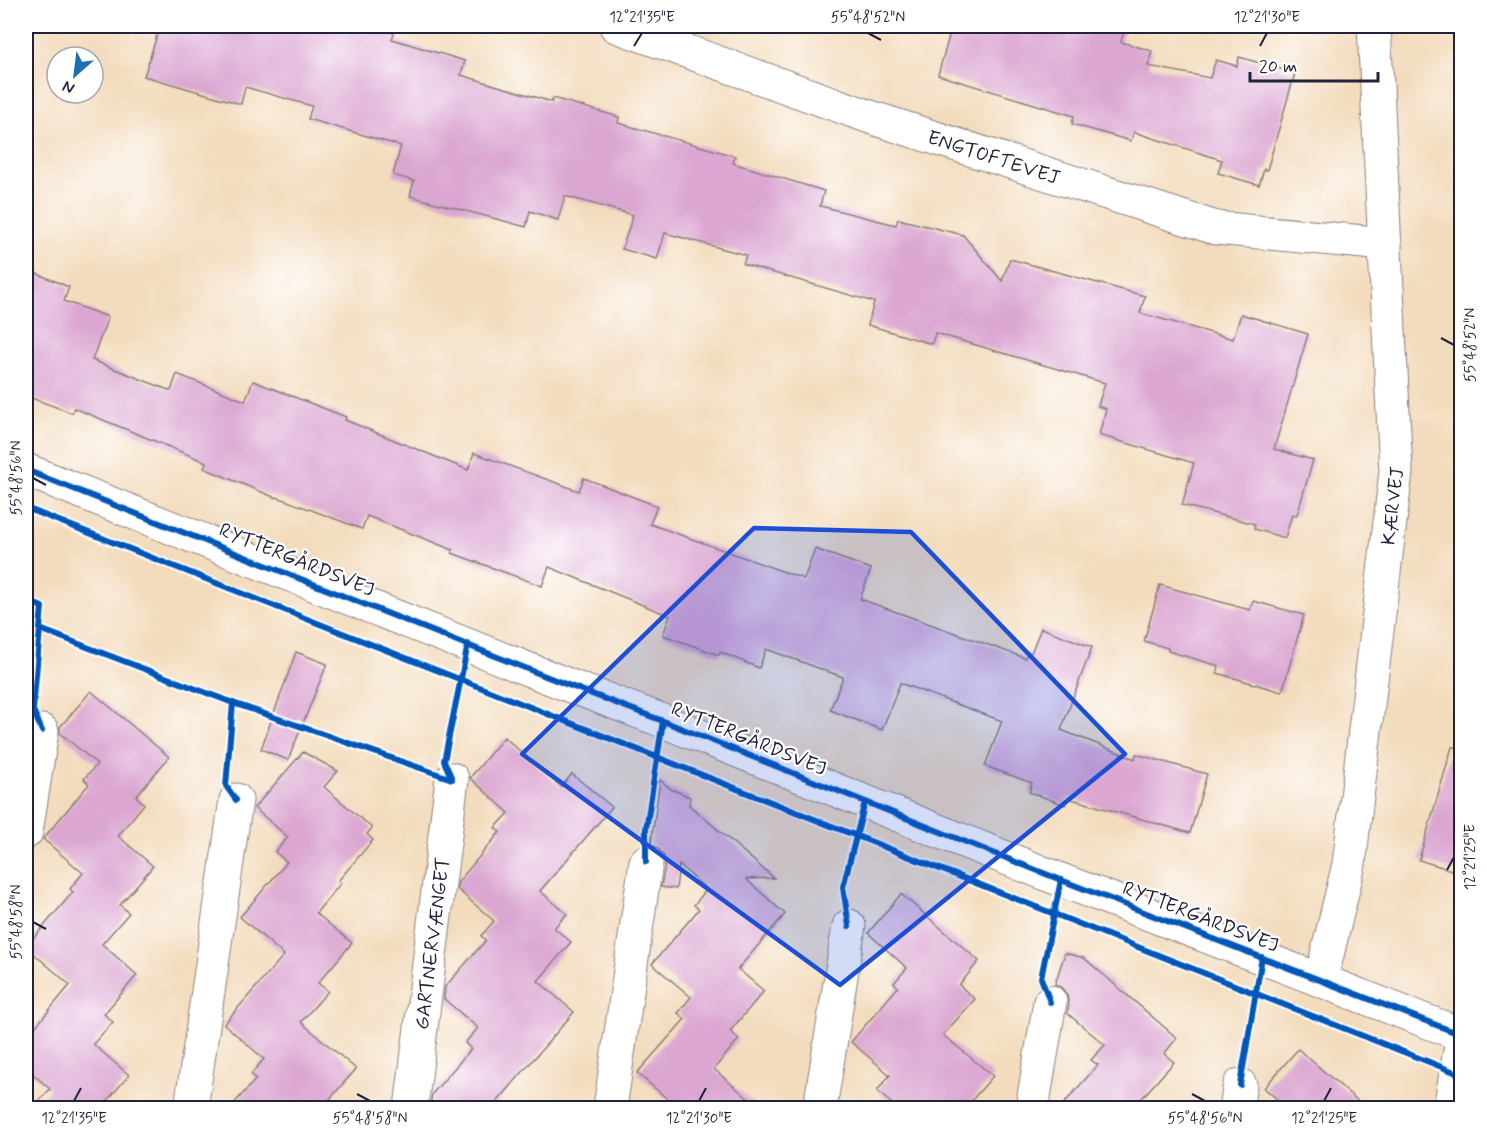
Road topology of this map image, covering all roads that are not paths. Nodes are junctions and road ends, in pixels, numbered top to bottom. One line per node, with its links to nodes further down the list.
1 (616, 26): 3 (street, ENGTOFTEVEJ)
2 (1374, 26): 3 (street, KÆRVEJ)
3 (1385, 244): 11 (street, KÆRVEJ)
4 (26, 470): 11 (street, RYTTERGÅRDSVEJ)
5 (42, 731): 8 (street)
6 (452, 778): 16 (street, GARTNERVÆNGET)
7 (236, 800): 15 (street)
8 (26, 832)
9 (646, 862): 17 (street)
10 (849, 926): 18 (street)
11 (1321, 980): 13 (street, RYTTERGÅRDSVEJ)
12 (1050, 1002): 19 (street)
13 (1461, 1035)
14 (1461, 1040): 20 (street)
15 (191, 1108)
16 (411, 1108)
17 (610, 1108)
18 (820, 1108)
19 (1032, 1108)
20 (1450, 1108)

